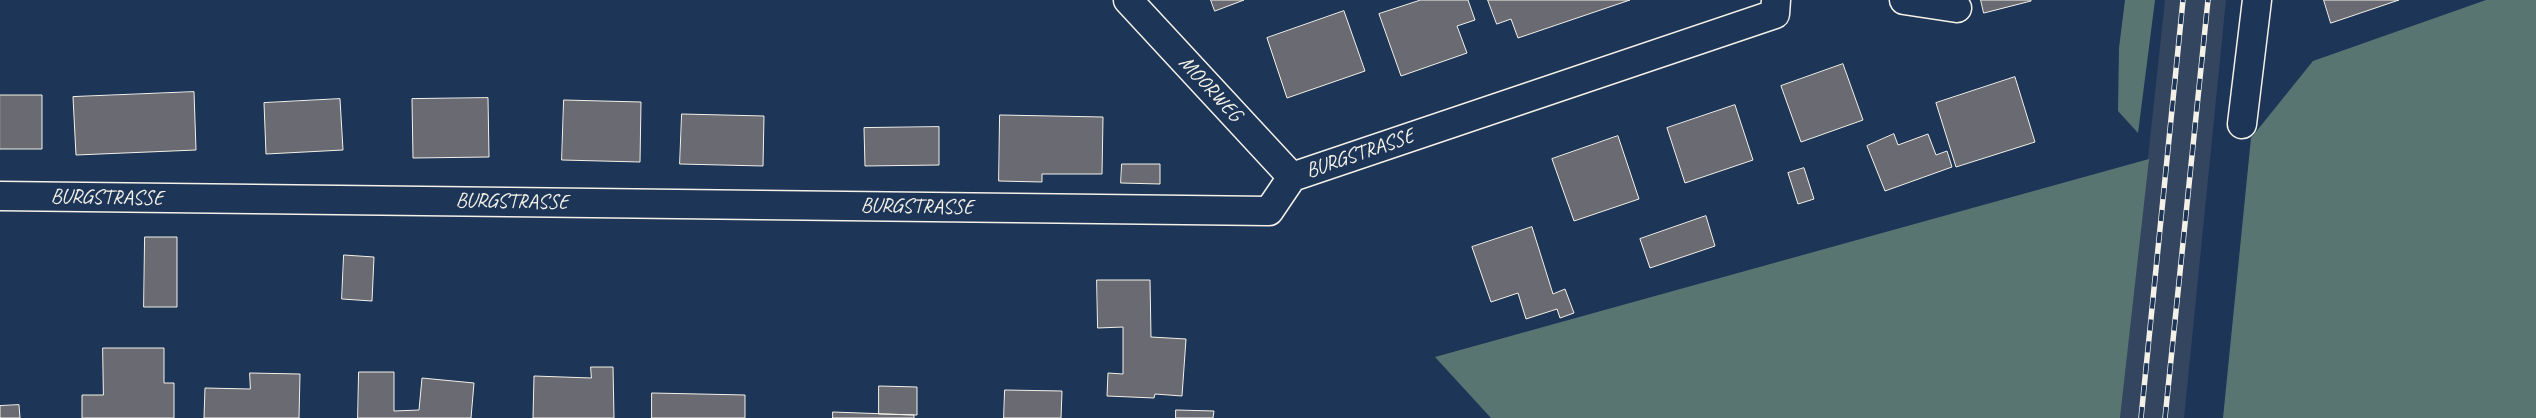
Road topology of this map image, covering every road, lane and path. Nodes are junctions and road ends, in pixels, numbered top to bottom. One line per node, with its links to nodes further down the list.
1 (1128, 0): 7 (street, MOORWEG)
2 (1776, 0): 7 (street, BURGSTRASSE)
3 (1904, 0): 5 (street)
4 (2257, 0): 6 (street)
5 (1957, 8)
6 (2242, 124)
7 (1292, 177): 8 (street, BURGSTRASSE)
8 (0, 196)

